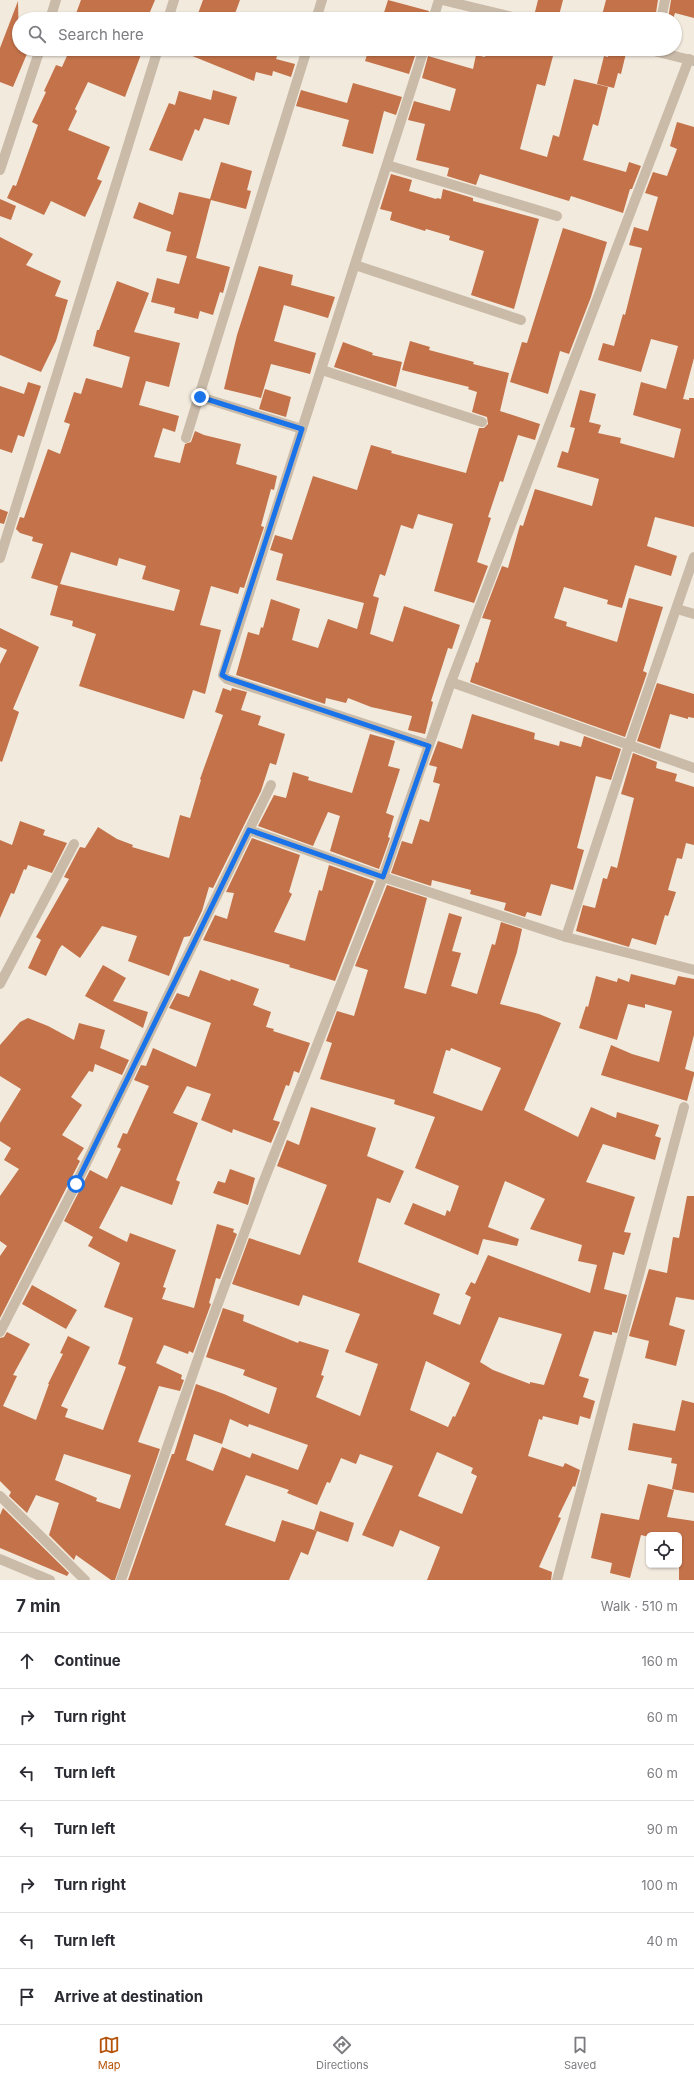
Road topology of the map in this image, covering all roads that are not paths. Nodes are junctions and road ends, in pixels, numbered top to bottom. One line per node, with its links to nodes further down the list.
1 (56, 0): 6 (street)
2 (174, 0): 7 (street)
3 (322, 0): 8 (street)
4 (440, 0): 9 (street); 10 (street)
5 (665, 0): 11 (street)
6 (52, 12)
7 (170, 12)
8 (318, 12)
9 (436, 12)
10 (491, 12)
11 (662, 12)
12 (38, 56): 19 (street)
13 (156, 56): 29 (street)
14 (304, 56): 24 (street)
15 (422, 56): 18 (street)
16 (676, 56): 17 (street)
17 (692, 60): 32 (street)
18 (387, 165): 20 (street); 21 (street)
19 (0, 170)
20 (557, 216)
21 (355, 265): 22 (street); 23 (street)
22 (521, 320)
23 (322, 370): 25 (street); 26 (street)
24 (200, 397): 26 (street); 27 (street)
25 (482, 422)
26 (302, 429): 34 (street)
27 (186, 438)
28 (694, 557): 30 (street)
29 (0, 558)
30 (677, 609): 31 (street); 33 (street)
31 (694, 614)
32 (451, 682): 33 (street); 34 (street)
33 (629, 745): 35 (street); 40 (street)
34 (429, 746): 39 (street)
35 (694, 768)
36 (271, 785): 37 (street)
37 (249, 830): 39 (street); 44 (street)
38 (74, 844): 42 (street)
39 (383, 877): 40 (street); 49 (street)
40 (566, 937): 41 (street)
41 (694, 970)
42 (0, 984)
43 (684, 1107): 50 (street)
44 (0, 1332)
45 (0, 1496): 48 (street)
46 (0, 1559): 47 (street)
47 (50, 1580)
48 (85, 1580)
49 (121, 1580)
50 (557, 1580)

